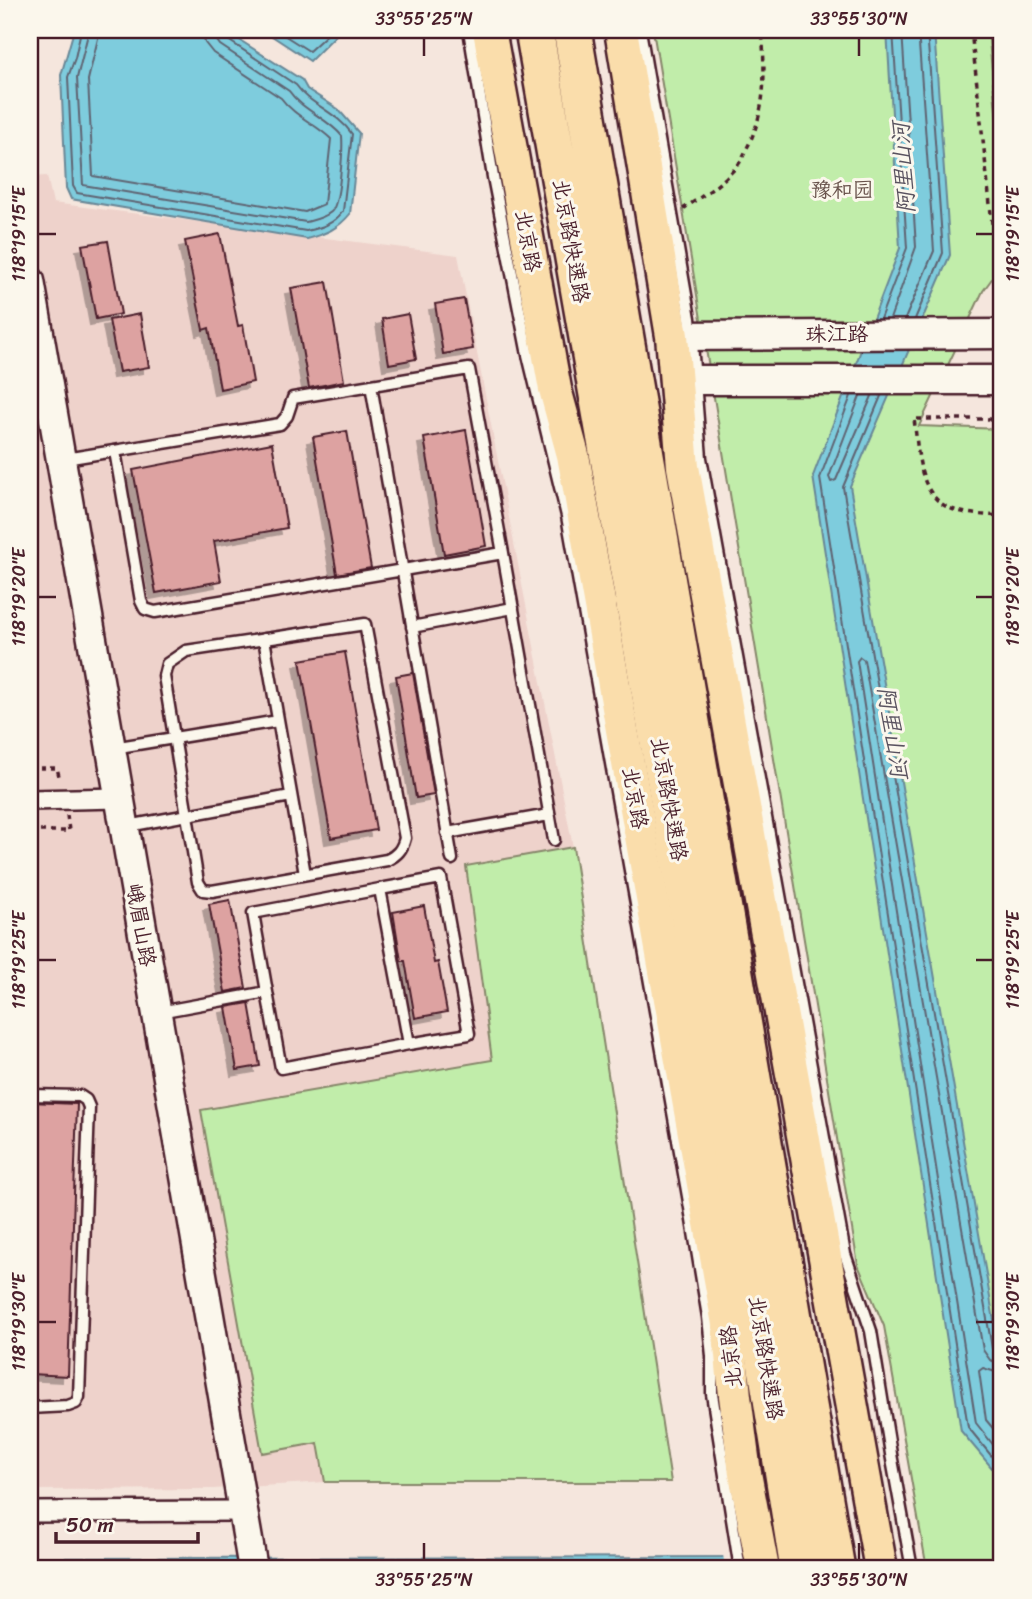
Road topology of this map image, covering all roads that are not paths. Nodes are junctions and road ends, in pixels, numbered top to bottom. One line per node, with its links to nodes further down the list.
1 (469, 30): 47 (lane)
2 (489, 30): 47 (main road, 北京路)
3 (514, 30): 15 (highway)
4 (534, 30): 15 (highway, 北京路快速路)
5 (572, 30): 18 (highway, 北京路快速路)
6 (593, 30): 18 (highway)
7 (621, 30): 11 (main road)
8 (640, 30): 11 (lane)
9 (30, 281): 17 (street, 峨眉山路)
10 (1001, 325): 11 (street, 珠江路)
11 (682, 336): 12 (main road)
12 (685, 380): 13 (street); 46 (main road); 51 (lane)
13 (1002, 380)
14 (371, 385): 16 (lane); 19 (lane); 20 (lane)
15 (601, 414): 42 (highway, 北京路快速路)
16 (115, 452): 17 (lane); 20 (lane)
17 (61, 460): 26 (street, 峨眉山路)
18 (651, 494): 42 (highway, 北京路快速路)
19 (503, 553): 20 (lane); 21 (lane)
20 (402, 570): 22 (lane)
21 (513, 608): 22 (lane); 31 (lane)
22 (412, 627): 33 (lane)
23 (264, 639): 24 (lane); 25 (lane); 36 (lane)
24 (278, 721): 25 (lane); 27 (lane)
25 (174, 738): 26 (lane); 30 (lane)
26 (110, 749): 28 (street, 峨眉山路)
27 (291, 796): 30 (lane); 36 (lane)
28 (119, 799): 29 (street); 32 (street, 峨眉山路)
29 (30, 800)
30 (187, 815): 32 (lane); 36 (lane)
31 (550, 815): 33 (lane); 34 (lane)
32 (124, 827): 39 (street, 峨眉山路)
33 (447, 833): 35 (lane)
34 (554, 840)
35 (452, 859)
36 (306, 874)
37 (380, 889): 38 (lane); 40 (lane); 40 (lane)
38 (267, 992): 39 (lane); 40 (lane)
39 (155, 1013): 44 (street, 峨眉山路)
40 (409, 1044)
41 (30, 1095): 43 (lane)
42 (768, 1259): 49 (highway, 北京路快速路); 50 (highway, 北京路快速路)
43 (30, 1408)
44 (242, 1511): 45 (street); 48 (street, 峨眉山路)
45 (30, 1512)
46 (879, 1557)
47 (750, 1560)
48 (253, 1569)
49 (799, 1569)
50 (836, 1569)
51 (912, 1569)

